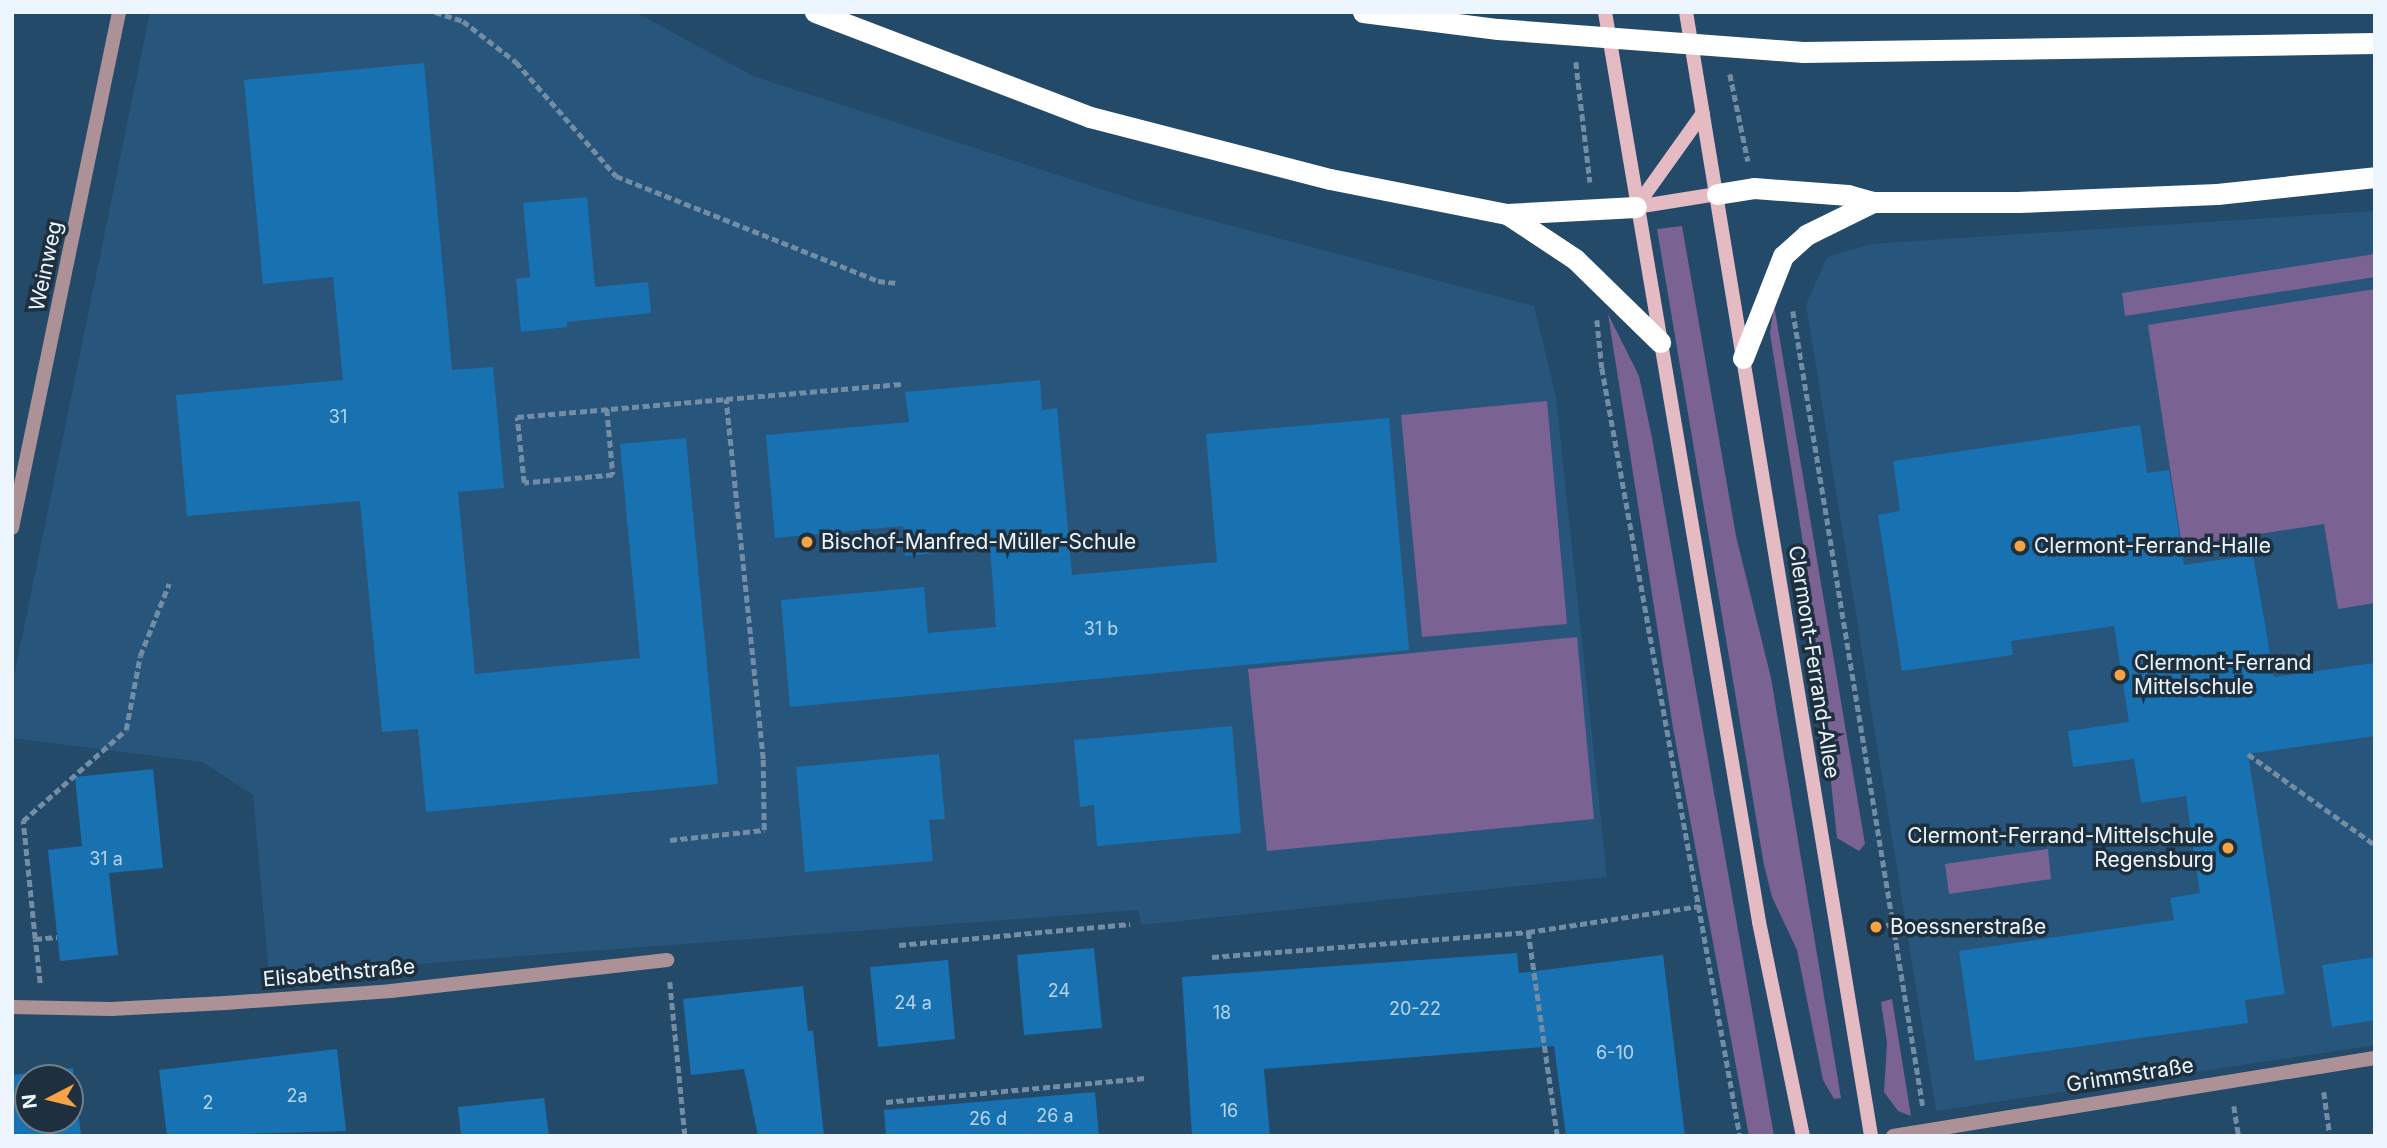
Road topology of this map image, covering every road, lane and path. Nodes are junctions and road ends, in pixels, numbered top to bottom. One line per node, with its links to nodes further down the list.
1 (119, 12): 26 (street, Weinweg)
2 (435, 12): 19 (path)
3 (815, 12): 17 (highway)
4 (1363, 12): 7 (highway, bridge)
5 (1605, 12): 15 (street)
6 (1686, 12): 10 (street, Clermont-Ferrand-Allee)
7 (2375, 43)
8 (1575, 54): 16 (path)
9 (1728, 65): 12 (path)
10 (1703, 113): 13 (street, Clermont-Ferrand-Allee); 15 (street)
11 (2375, 177): 14 (highway)
12 (1754, 188): 13 (highway); 14 (highway)
13 (1717, 194): 15 (street); 22 (street, Clermont-Ferrand-Allee)
14 (1873, 202): 22 (highway)
15 (1636, 207): 16 (highway); 21 (street)
16 (1589, 212): 17 (highway)
17 (1507, 214): 18 (highway)
18 (1594, 276): 21 (highway); 31 (path)
19 (896, 283)
20 (1793, 301): 33 (path)
21 (1660, 342): 51 (street)
22 (1743, 358): 52 (street, Clermont-Ferrand-Allee)
23 (905, 384): 24 (path)
24 (726, 399): 25 (path); 29 (path)
25 (607, 409): 25 (path)
26 (12, 528)
27 (169, 584): 37 (path)
28 (2248, 754): 30 (path)
29 (670, 841)
30 (2375, 845)
31 (1699, 906): 35 (path); 50 (path)
32 (1130, 924): 38 (path)
33 (1893, 924): 34 (path); 47 (path)
34 (1876, 927)
35 (1528, 932): 39 (path); 49 (path)
36 (57, 937): 37 (path)
37 (36, 939): 42 (path)
38 (899, 945)
39 (1212, 957)
40 (667, 960): 42 (street, Elisabethstraße); 48 (path)
41 (12, 1007): 42 (street, Elisabethstraße)
42 (42, 1008)
43 (2375, 1058): 44 (street, Grimmstraße)
44 (2321, 1066): 47 (street, Grimmstraße); 54 (path)
45 (1145, 1078): 46 (path)
46 (886, 1102)
47 (1927, 1130): 53 (street, Grimmstraße)
48 (685, 1136)
49 (1557, 1136)
50 (1740, 1136)
51 (1803, 1136)
52 (1871, 1136)
53 (1893, 1136)
54 (2330, 1136)

